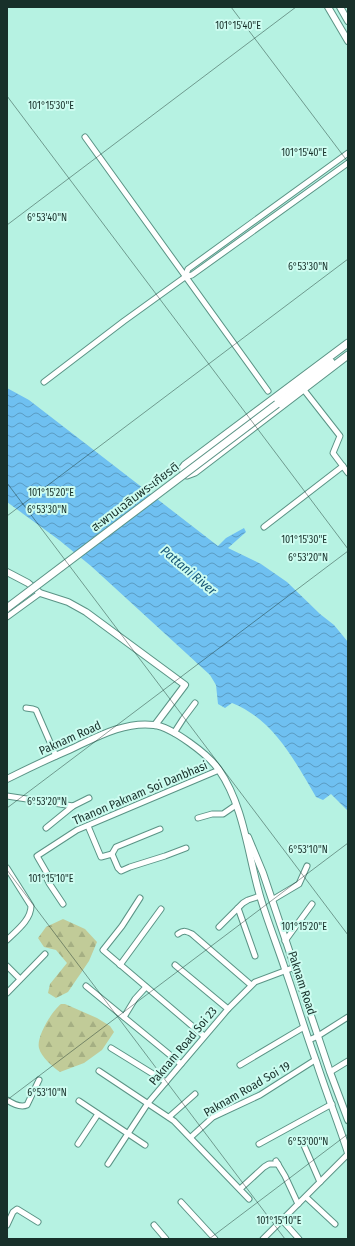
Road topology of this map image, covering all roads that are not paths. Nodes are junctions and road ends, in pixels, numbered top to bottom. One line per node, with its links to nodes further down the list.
1 (328, 7): 4 (street)
2 (340, 7): 3 (street)
3 (348, 21)
4 (348, 41)
5 (85, 137): 8 (street)
6 (348, 153): 8 (street)
7 (348, 163): 8 (street)
8 (185, 277): 12 (street); 14 (street)
9 (348, 343): 13 (main road)
10 (348, 349): 20 (main road, สะพานเฉลิมพระเกียรติ, bridge)
11 (348, 355): 13 (main road)
12 (44, 382)
13 (304, 390): 15 (street)
14 (268, 391)
15 (342, 466): 16 (street); 17 (street)
16 (348, 473)
17 (264, 527)
18 (7, 572): 19 (street)
19 (40, 593): 21 (street); 24 (street)
20 (7, 608)
21 (7, 617)
22 (194, 703): 25 (street)
23 (26, 708): 26 (street)
24 (155, 724): 25 (street, Paknam Road); 26 (street, Paknam Road)
25 (174, 733): 27 (street, Paknam Road)
26 (56, 756): 28 (street, Paknam Road)
27 (219, 770): 31 (street, Paknam Road); 35 (street, Thanon Paknam Soi Danbhasi)
28 (7, 779)
29 (7, 796): 32 (street)
30 (89, 798): 32 (street)
31 (236, 805): 33 (street); 34 (street, Paknam Road)
32 (73, 806): 36 (street)
33 (198, 818)
34 (240, 819): 42 (street, Paknam Road); 44 (street, Paknam Road)
35 (88, 826): 39 (street); 45 (street, Thanon Paknam Soi Danbhasi)
36 (46, 828)
37 (160, 829): 39 (street)
38 (186, 848): 39 (street)
39 (112, 854)
40 (306, 866): 44 (street)
41 (7, 868): 51 (street)
42 (260, 896): 47 (street); 59 (street, Paknam Road)
43 (140, 898): 55 (street)
44 (272, 900): 52 (street, Paknam Road)
45 (63, 904)
46 (312, 904): 52 (street)
47 (238, 908): 49 (street); 54 (street)
48 (161, 910): 55 (street)
49 (219, 927)
50 (178, 934): 61 (street)
51 (7, 940)
52 (285, 941): 58 (street, Paknam Road)
53 (45, 954): 60 (street)
54 (255, 956)
55 (120, 965): 63 (street)
56 (175, 965): 65 (street)
57 (7, 966): 60 (street)
58 (295, 967): 59 (street, Paknam Road Soi 23); 70 (street, Paknam Road)
59 (286, 970): 61 (street, Paknam Road Soi 23); 68 (street, Paknam Road)
60 (20, 979): 64 (street)
61 (251, 985): 65 (street, Paknam Road Soi 23)
62 (86, 986): 66 (street)
63 (146, 987): 66 (street); 69 (street)
64 (7, 993)
65 (228, 1008): 69 (street, Paknam Road Soi 23)
66 (124, 1017): 75 (street)
67 (348, 1017): 70 (street)
68 (304, 1027): 71 (street, Paknam Road); 76 (street)
69 (204, 1036): 75 (street, Paknam Road Soi 23)
70 (318, 1036): 71 (street); 78 (street, Paknam Road)
71 (309, 1040): 73 (street, Paknam Road)
72 (111, 1048): 80 (street)
73 (315, 1060): 85 (street, Paknam Road); 90 (street, Paknam Road Soi 19)
74 (348, 1061): 78 (street)
75 (181, 1064): 80 (street, Paknam Road Soi 23)
76 (240, 1065)
77 (99, 1071): 84 (street)
78 (330, 1072): 88 (street, Paknam Road)
79 (39, 1080): 82 (street)
80 (166, 1082): 84 (street, Paknam Road Soi 23)
81 (195, 1094): 87 (street)
82 (7, 1100)
83 (79, 1101): 86 (street)
84 (148, 1103): 87 (street); 89 (street, Paknam Road Soi 23)
85 (332, 1104): 93 (street); 95 (street, Paknam Road)
86 (98, 1114): 89 (street); 92 (street)
87 (169, 1117): 90 (street)
88 (348, 1120)
89 (128, 1134): 94 (street); 96 (street, Paknam Road Soi 23)
90 (191, 1137): 98 (street)
91 (303, 1143): 97 (street)
92 (78, 1144)
93 (259, 1144)
94 (145, 1145)
95 (348, 1154): 97 (street)
96 (108, 1164)
97 (320, 1182): 99 (street)
98 (240, 1188): 100 (street); 102 (street)
99 (306, 1196): 102 (street); 105 (street)
100 (249, 1199)
101 (181, 1202): 109 (street)
102 (298, 1204): 103 (street)
103 (282, 1220): 110 (street); 111 (street)
104 (38, 1222): 106 (street)
105 (335, 1224)
106 (7, 1225)
107 (154, 1225): 108 (street)
108 (166, 1239)
109 (215, 1239)
110 (263, 1239)
111 (300, 1239)

